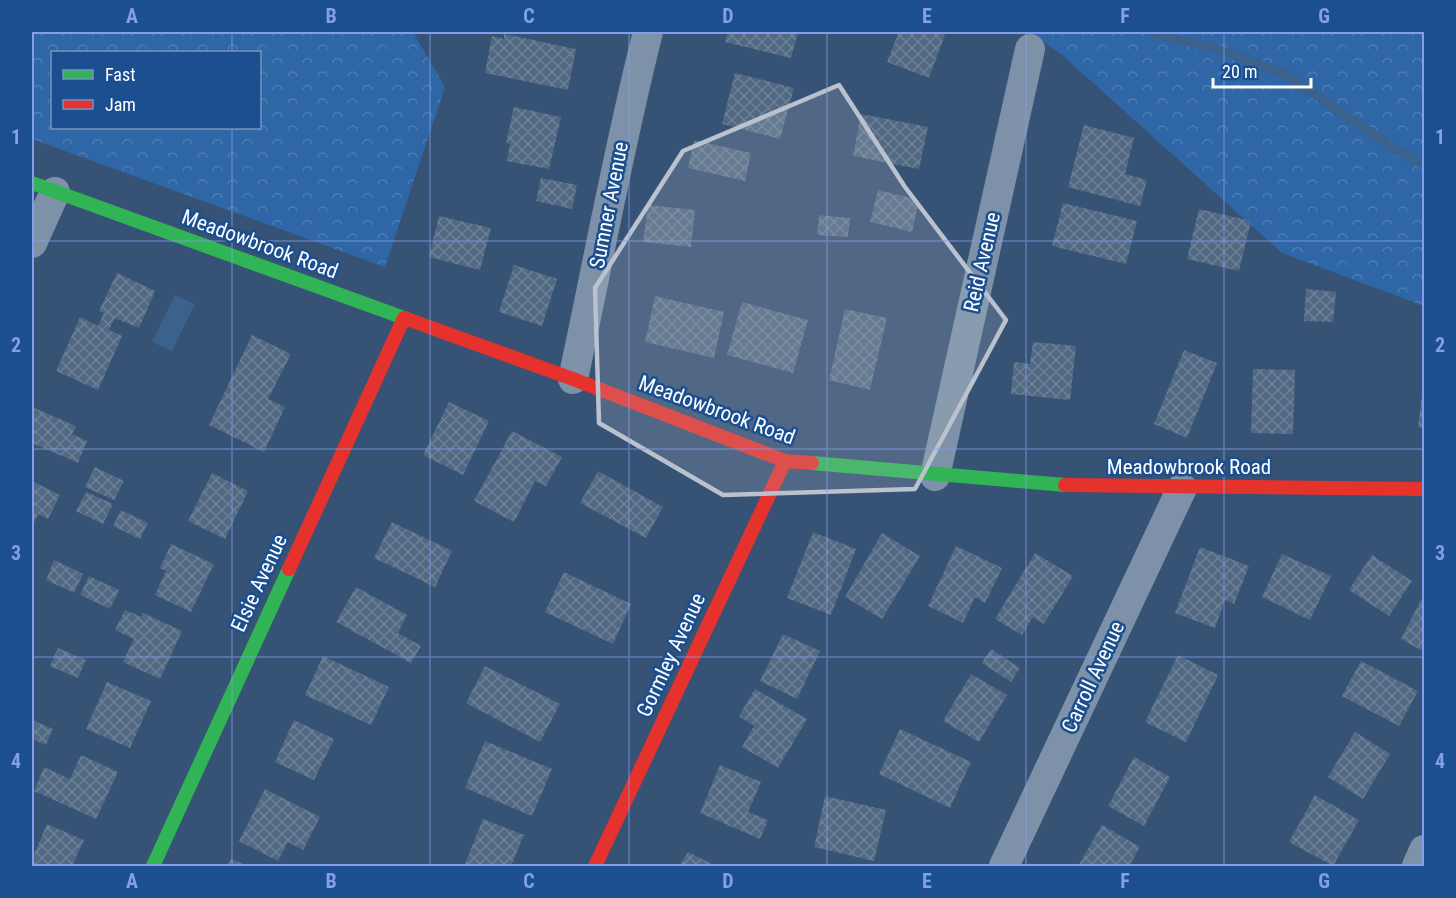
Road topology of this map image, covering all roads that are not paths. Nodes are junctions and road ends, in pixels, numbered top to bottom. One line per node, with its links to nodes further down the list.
1 (648, 32): 6 (street, Sumner Avenue)
2 (1030, 49): 8 (street, Reid Avenue)
3 (43, 187): 4 (street); 5 (street, Meadowbrook Road)
4 (32, 243)
5 (404, 318): 6 (street, Meadowbrook Road); 12 (street, Elsie Avenue)
6 (573, 379): 7 (street, Meadowbrook Road)
7 (786, 461): 8 (street, Meadowbrook Road); 13 (street, Gormley Avenue)
8 (935, 476): 9 (street, Meadowbrook Road)
9 (1182, 488): 10 (street, Meadowbrook Road); 14 (street, Carroll Avenue)
10 (1425, 489)
11 (1425, 850): 15 (street)
12 (153, 867)
13 (595, 867)
14 (1004, 867)
15 (1417, 867)

